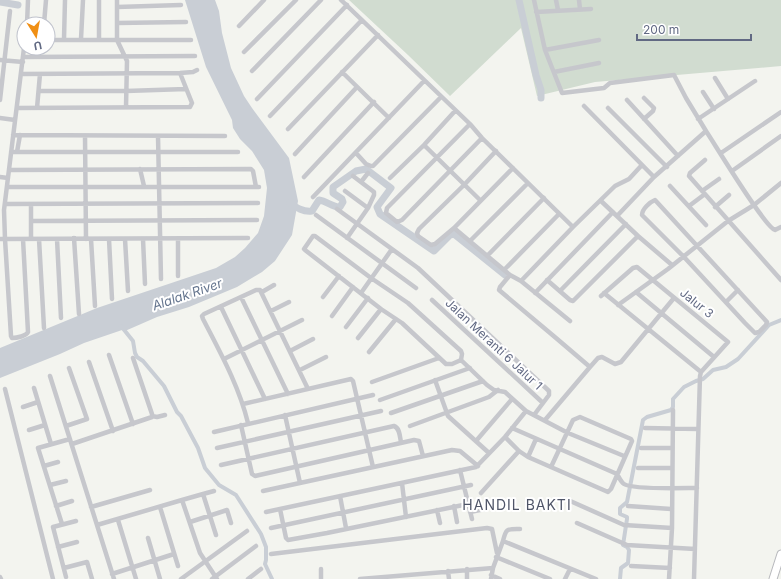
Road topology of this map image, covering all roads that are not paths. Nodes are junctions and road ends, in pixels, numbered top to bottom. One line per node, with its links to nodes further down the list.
1 (28, 0): 22 (street)
2 (46, 0): 23 (street)
3 (65, 0): 30 (street)
4 (83, 0): 31 (street)
5 (99, 0): 32 (street)
6 (118, 0): 16 (street)
7 (264, 0): 27 (street)
8 (296, 0): 37 (street)
9 (321, 0): 45 (street)
10 (341, 0): 15 (street)
11 (534, 0): 21 (street)
12 (556, 0): 19 (street)
13 (579, 0): 17 (street)
14 (181, 5): 16 (street)
15 (347, 5): 24 (street); 62 (street)
16 (117, 7): 26 (street)
17 (580, 9): 18 (street); 19 (street)
18 (591, 9)
19 (558, 10): 21 (street)
20 (10, 11): 41 (street)
21 (536, 12): 36 (street)
22 (27, 16)
23 (45, 16)
24 (362, 20): 28 (street); 75 (street)
25 (186, 22): 26 (street)
26 (117, 23): 33 (street)
27 (239, 26)
28 (378, 35): 46 (street); 53 (street)
29 (56, 40): 30 (street)
30 (64, 40): 31 (street)
31 (81, 40): 32 (street)
32 (98, 40): 33 (street)
33 (117, 40): 34 (street); 39 (street)
34 (191, 40)
35 (599, 40): 36 (street)
36 (545, 50): 47 (street)
37 (244, 52)
38 (23, 56): 42 (street)
39 (126, 56): 40 (street); 42 (street); 48 (street)
40 (194, 56)
41 (3, 60): 42 (street); 64 (street)
42 (23, 60): 50 (street)
43 (599, 63): 47 (street)
44 (198, 70): 49 (street)
45 (252, 71)
46 (342, 72): 55 (street); 82 (street)
47 (554, 72): 79 (street)
48 (127, 73): 49 (street); 51 (street); 58 (street)
49 (180, 73): 56 (street)
50 (21, 74): 51 (street); 69 (street)
51 (40, 74): 57 (street)
52 (715, 78): 63 (street)
53 (424, 80): 60 (street); 77 (street)
54 (755, 81): 63 (street)
55 (357, 87): 66 (street); 100 (street)
56 (186, 89): 58 (street); 68 (street)
57 (39, 91): 58 (street); 70 (street)
58 (126, 91): 68 (street)
59 (703, 92): 72 (street)
60 (440, 97): 73 (street); 98 (street)
61 (644, 98): 78 (street)
62 (257, 99)
63 (728, 99): 72 (street)
64 (0, 100)
65 (627, 100): 78 (street)
66 (374, 102): 77 (street); 116 (street)
67 (584, 106): 104 (street)
68 (126, 107): 70 (street)
69 (17, 108): 70 (street); 80 (street)
70 (37, 108)
71 (608, 108): 105 (street)
72 (714, 109): 79 (street)
73 (455, 111): 81 (street); 91 (street)
74 (781, 112): 99 (street)
75 (270, 116)
76 (0, 118): 80 (street)
77 (389, 118): 98 (street)
78 (644, 119): 101 (street)
79 (698, 119): 83 (street)
80 (15, 120): 84 (street)
81 (470, 124): 90 (street); 102 (street)
82 (288, 129)
83 (706, 131): 99 (street); 101 (street)
84 (13, 135): 85 (street); 93 (street)
85 (20, 135): 86 (street); 94 (street)
86 (85, 136): 87 (street); 95 (street)
87 (158, 136): 88 (street); 96 (street)
88 (225, 136)
89 (781, 136): 112 (street)
90 (482, 138): 92 (street); 111 (street)
91 (424, 145): 102 (street); 119 (street)
92 (496, 151): 106 (street); 124 (street)
93 (11, 152): 94 (street); 109 (street)
94 (17, 152): 95 (street)
95 (86, 152): 96 (street); 110 (street)
96 (158, 152): 97 (street); 108 (street)
97 (238, 152)
98 (356, 153): 133 (street)
99 (721, 153): 112 (street)
100 (295, 154)
101 (678, 156): 105 (street)
102 (436, 158): 111 (street); 111 (street)
103 (705, 160): 131 (street)
104 (641, 166): 117 (street); 136 (street)
105 (666, 167): 117 (street)
106 (513, 168): 122 (street); 135 (street)
107 (140, 169): 108 (street); 110 (street); 126 (street)
108 (158, 169): 127 (street); 127 (street)
109 (9, 170): 110 (street); 118 (street)
110 (86, 170): 129 (street)
111 (450, 171): 124 (street)
112 (732, 171): 142 (street)
113 (368, 173): 121 (street)
114 (353, 176): 121 (street)
115 (0, 177): 118 (street)
116 (304, 177)
117 (654, 177): 150 (street)
118 (8, 178): 125 (street)
119 (390, 178)
120 (719, 178): 131 (street)
121 (361, 182): 145 (street)
122 (528, 183): 134 (street); 177 (street)
123 (781, 184): 142 (street)
124 (464, 185): 135 (street); 161 (street)
125 (7, 186): 129 (street); 139 (street)
126 (144, 186): 127 (street); 129 (street)
127 (159, 186): 137 (street)
128 (670, 186): 143 (street)
129 (86, 187): 141 (street)
130 (345, 191): 145 (street)
131 (704, 192): 143 (street); 144 (street)
132 (729, 195): 144 (street)
133 (313, 198)
134 (544, 198): 148 (street); 180 (street)
135 (480, 200): 161 (street)
136 (601, 201): 147 (street); 159 (street)
137 (158, 203): 138 (street); 141 (street); 154 (street)
138 (258, 203)
139 (5, 204): 140 (street); 167 (street)
140 (31, 204): 141 (street); 152 (street)
141 (87, 204): 153 (street)
142 (754, 205): 155 (street); 160 (street)
143 (689, 206): 158 (street)
144 (715, 206): 155 (street)
145 (368, 208): 156 (street)
146 (337, 209): 156 (street)
147 (613, 212): 150 (street); 190 (street)
148 (560, 214): 159 (street); 184 (street)
149 (316, 215): 166 (street)
150 (617, 216): 157 (street)
151 (257, 220): 154 (street)
152 (31, 221): 153 (street); 169 (street)
153 (87, 221): 154 (street); 172 (street)
154 (159, 221): 175 (street)
155 (728, 221): 178 (street); 192 (street)
156 (358, 224): 166 (street); 179 (street)
157 (626, 224): 162 (street); 200 (street)
158 (706, 225)
159 (573, 227): 193 (street)
160 (781, 227)
161 (454, 228): 177 (street)
162 (638, 236): 183 (street); 200 (street)
163 (74, 238): 171 (street); 172 (street); 219 (street)
164 (109, 238): 172 (street); 173 (street); 209 (street)
165 (248, 238): 176 (street)
166 (347, 238): 182 (street)
167 (2, 239): 168 (street); 168 (street)
168 (23, 239): 169 (street)
169 (31, 239): 170 (street)
170 (39, 239): 171 (street); 226 (street)
171 (57, 239): 221 (street)
172 (88, 239): 214 (street)
173 (125, 239): 174 (street); 199 (street)
174 (143, 239): 175 (street); 194 (street)
175 (160, 239): 176 (street); 189 (street)
176 (178, 239): 186 (street)
177 (470, 241): 180 (street)
178 (698, 246): 181 (street); 181 (street); 198 (street)
179 (392, 249): 182 (street); 264 (street)
180 (487, 256): 184 (street)
181 (684, 257): 183 (street); 212 (street)
182 (381, 263): 188 (street); 197 (street)
183 (672, 266): 191 (street)
184 (504, 270): 185 (street)
185 (510, 275): 193 (street); 243 (street)
186 (178, 276)
187 (339, 276): 188 (street); 196 (street); 206 (street)
188 (371, 278): 203 (street); 241 (street)
189 (161, 279)
190 (547, 280): 200 (street); 204 (street)
191 (652, 280): 202 (street); 208 (street, Jalur 3); 213 (street, Jalur 3)
192 (781, 280)
193 (521, 281): 204 (street)
194 (145, 284)
195 (274, 285): 201 (street)
196 (353, 287): 203 (street); 220 (street)
197 (416, 288)
198 (738, 290): 212 (street); 212 (street)
199 (128, 291)
200 (560, 291)
201 (262, 292): 205 (street); 217 (street)
202 (636, 292): 213 (street); 218 (street)
203 (361, 293): 207 (street)
204 (535, 293): 224 (street)
205 (241, 297): 215 (street); 231 (street)
206 (323, 297)
207 (368, 298): 216 (street); 225 (street)
208 (674, 298): 218 (street); 237 (street, Jalur 3)
209 (112, 299)
210 (432, 300): 264 (street, Jalan Meranti 6 Jalur 1)
211 (288, 302): 217 (street)
212 (726, 302)
213 (618, 305): 227 (street)
214 (95, 306)
215 (221, 307): 232 (street); 240 (street)
216 (381, 309): 222 (street); 229 (street)
217 (271, 311): 228 (street)
218 (661, 313): 227 (street); 237 (street)
219 (78, 314)
220 (332, 316)
221 (61, 318)
222 (396, 319): 234 (street); 239 (street)
223 (302, 320): 228 (street)
224 (570, 321)
225 (346, 327)
226 (44, 328)
227 (648, 329): 243 (street); 248 (street)
228 (281, 332): 231 (street); 233 (street)
229 (358, 338)
230 (313, 339): 233 (street)
231 (261, 341): 232 (street); 256 (street)
232 (242, 351): 240 (street); 259 (street)
233 (290, 351): 246 (street)
234 (369, 352)
235 (109, 355): 279 (street)
236 (326, 357): 246 (street)
237 (714, 357): 248 (street)
238 (133, 358): 274 (street)
239 (439, 358): 241 (street); 250 (street)
240 (224, 359): 265 (street)
241 (461, 360): 245 (street)
242 (89, 362): 289 (street)
243 (590, 367): 277 (street)
244 (69, 368): 282 (street)
245 (470, 368): 249 (street); 251 (street)
246 (300, 370): 254 (street)
247 (50, 376): 282 (street)
248 (700, 376): 287 (street)
249 (435, 380): 258 (street); 262 (street)
250 (372, 382)
251 (483, 382): 255 (street); 258 (street)
252 (34, 388): 263 (street)
253 (5, 389): 408 (street)
254 (308, 389): 256 (street); 260 (street)
255 (498, 390): 261 (street); 271 (street)
256 (288, 394): 259 (street)
257 (373, 395): 260 (street)
258 (440, 397): 270 (street); 271 (street)
259 (265, 399): 265 (street)
260 (357, 399): 273 (street); 275 (street)
261 (512, 399): 269 (street); 297 (street)
262 (380, 400)
263 (38, 402): 266 (street); 280 (street)
264 (543, 403): 276 (street)
265 (244, 404): 278 (street)
266 (23, 407)
267 (673, 410): 286 (street)
268 (381, 411): 275 (street)
269 (526, 411): 276 (street); 284 (street)
270 (391, 413)
271 (446, 414): 283 (street); 297 (street)
272 (164, 415): 274 (street)
273 (285, 415): 278 (street); 291 (street)
274 (152, 416): 279 (street)
275 (361, 416): 291 (street); 292 (street)
276 (534, 416): 277 (street)
277 (545, 420): 293 (street)
278 (248, 423): 281 (street)
279 (133, 424): 289 (street)
280 (45, 425): 288 (street); 300 (street)
281 (241, 425): 290 (street); 298 (street)
282 (66, 426): 295 (street)
283 (410, 426)
284 (512, 428): 294 (street); 296 (street)
285 (644, 428): 286 (street)
286 (672, 429): 287 (street); 304 (street)
287 (698, 429): 331 (street)
288 (28, 430)
289 (113, 431): 301 (street)
290 (214, 432)
291 (289, 432): 298 (street); 305 (street)
292 (365, 432): 299 (street); 305 (street); 307 (street)
293 (568, 433): 306 (street); 311 (street); 311 (street)
294 (505, 437): 308 (street); 309 (street)
295 (70, 439): 300 (street); 301 (street)
296 (536, 439): 306 (street); 312 (street)
297 (476, 441): 309 (street)
298 (244, 442): 302 (street); 313 (street)
299 (401, 443): 307 (street); 310 (street)
300 (51, 444): 316 (street)
301 (72, 444): 347 (street)
302 (217, 448)
303 (641, 448): 304 (street)
304 (672, 448): 322 (street)
305 (293, 449): 313 (street); 317 (street)
306 (560, 449): 320 (street); 324 (street)
307 (369, 450): 317 (street); 319 (street)
308 (519, 450): 312 (street); 337 (street)
309 (489, 453): 318 (street)
310 (423, 456): 318 (street); 319 (street)
311 (624, 456): 324 (street)
312 (528, 457): 320 (street)
313 (248, 459): 315 (street); 317 (street)
314 (58, 462): 316 (street)
315 (221, 465)
316 (44, 466): 328 (street)
317 (296, 466): 326 (street)
318 (478, 466): 323 (street)
319 (373, 467): 326 (street)
320 (551, 467): 324 (street)
321 (638, 468): 322 (street)
322 (672, 468): 332 (street)
323 (460, 470): 327 (street); 330 (street)
324 (617, 474): 332 (street)
325 (66, 481): 328 (street)
326 (300, 483): 335 (street)
327 (402, 483): 338 (street); 340 (street)
328 (50, 485): 344 (street)
329 (471, 485): 330 (street)
330 (464, 487): 340 (street); 343 (street)
331 (697, 488): 332 (street); 381 (street)
332 (671, 489): 351 (street)
333 (150, 490): 347 (street)
334 (214, 491): 336 (street)
335 (263, 491)
336 (203, 494): 339 (street); 356 (street)
337 (481, 494)
338 (340, 496): 349 (street); 355 (street)
339 (182, 500): 348 (street); 361 (street)
340 (403, 500): 355 (street); 357 (street)
341 (568, 500): 371 (street)
342 (72, 501): 344 (street)
343 (468, 504): 345 (street); 354 (street)
344 (56, 506): 366 (street)
345 (454, 506): 352 (street); 362 (street)
346 (628, 506): 351 (street)
347 (91, 507): 368 (street)
348 (160, 507): 359 (street); 382 (street)
349 (280, 509): 353 (street); 367 (street)
350 (485, 509): 354 (street)
351 (671, 509): 371 (street)
352 (437, 510): 357 (street); 364 (street)
353 (266, 512)
354 (470, 512): 358 (street)
355 (343, 513): 367 (street); 370 (street)
356 (209, 516): 361 (street); 363 (street); 374 (street)
357 (406, 517): 370 (street)
358 (472, 519)
359 (118, 520): 368 (street); 390 (street)
360 (76, 521): 366 (street)
361 (190, 522): 387 (street)
362 (457, 522)
363 (231, 523)
364 (440, 523)
365 (577, 523): 380 (street)
366 (62, 524): 379 (street)
367 (283, 525): 369 (street); 370 (street)
368 (97, 526): 401 (street)
369 (271, 528)
370 (346, 528)
371 (672, 528): 380 (street)
372 (520, 529): 376 (street)
373 (247, 530): 387 (street)
374 (216, 535)
375 (148, 538): 386 (street)
376 (503, 541): 385 (street); 397 (street)
377 (77, 542): 379 (street)
378 (256, 546): 405 (street)
379 (58, 547): 391 (street)
380 (671, 549): 381 (street); 393 (street)
381 (695, 549): 425 (street)
382 (174, 554): 386 (street); 388 (street)
383 (271, 554): 385 (street)
384 (781, 554): 426 (highway)
385 (497, 555): 392 (street); 421 (street)
386 (154, 560): 390 (street); 412 (street)
387 (206, 562): 405 (street); 413 (street)
388 (178, 566)
389 (630, 566): 393 (street)
390 (133, 567): 401 (street); 411 (street)
391 (64, 568): 402 (street); 409 (street)
392 (493, 568): 398 (street); 404 (street)
393 (670, 568): 424 (street)
394 (781, 568): 427 (highway)
395 (261, 569): 414 (street)
396 (321, 569): 415 (street)
397 (570, 569): 422 (street); 423 (street)
398 (467, 570): 399 (street); 419 (street)
399 (448, 571): 400 (street); 418 (street)
400 (430, 573): 403 (street); 417 (street)
401 (112, 574): 410 (street)
402 (66, 577)
403 (412, 577): 407 (street)
404 (491, 577): 420 (street)
405 (215, 578)
406 (376, 578): 407 (street); 416 (street)
407 (394, 578)
408 (53, 579)
409 (92, 579)
410 (114, 579)
411 (136, 579)
412 (160, 579)
413 (181, 579)
414 (248, 579)
415 (322, 579)
416 (360, 579)
417 (430, 579)
418 (449, 579)
419 (467, 579)
420 (500, 579)
421 (550, 579)
422 (566, 579)
423 (596, 579)
424 (669, 579)
425 (694, 579)
426 (773, 579)
427 (778, 579)

